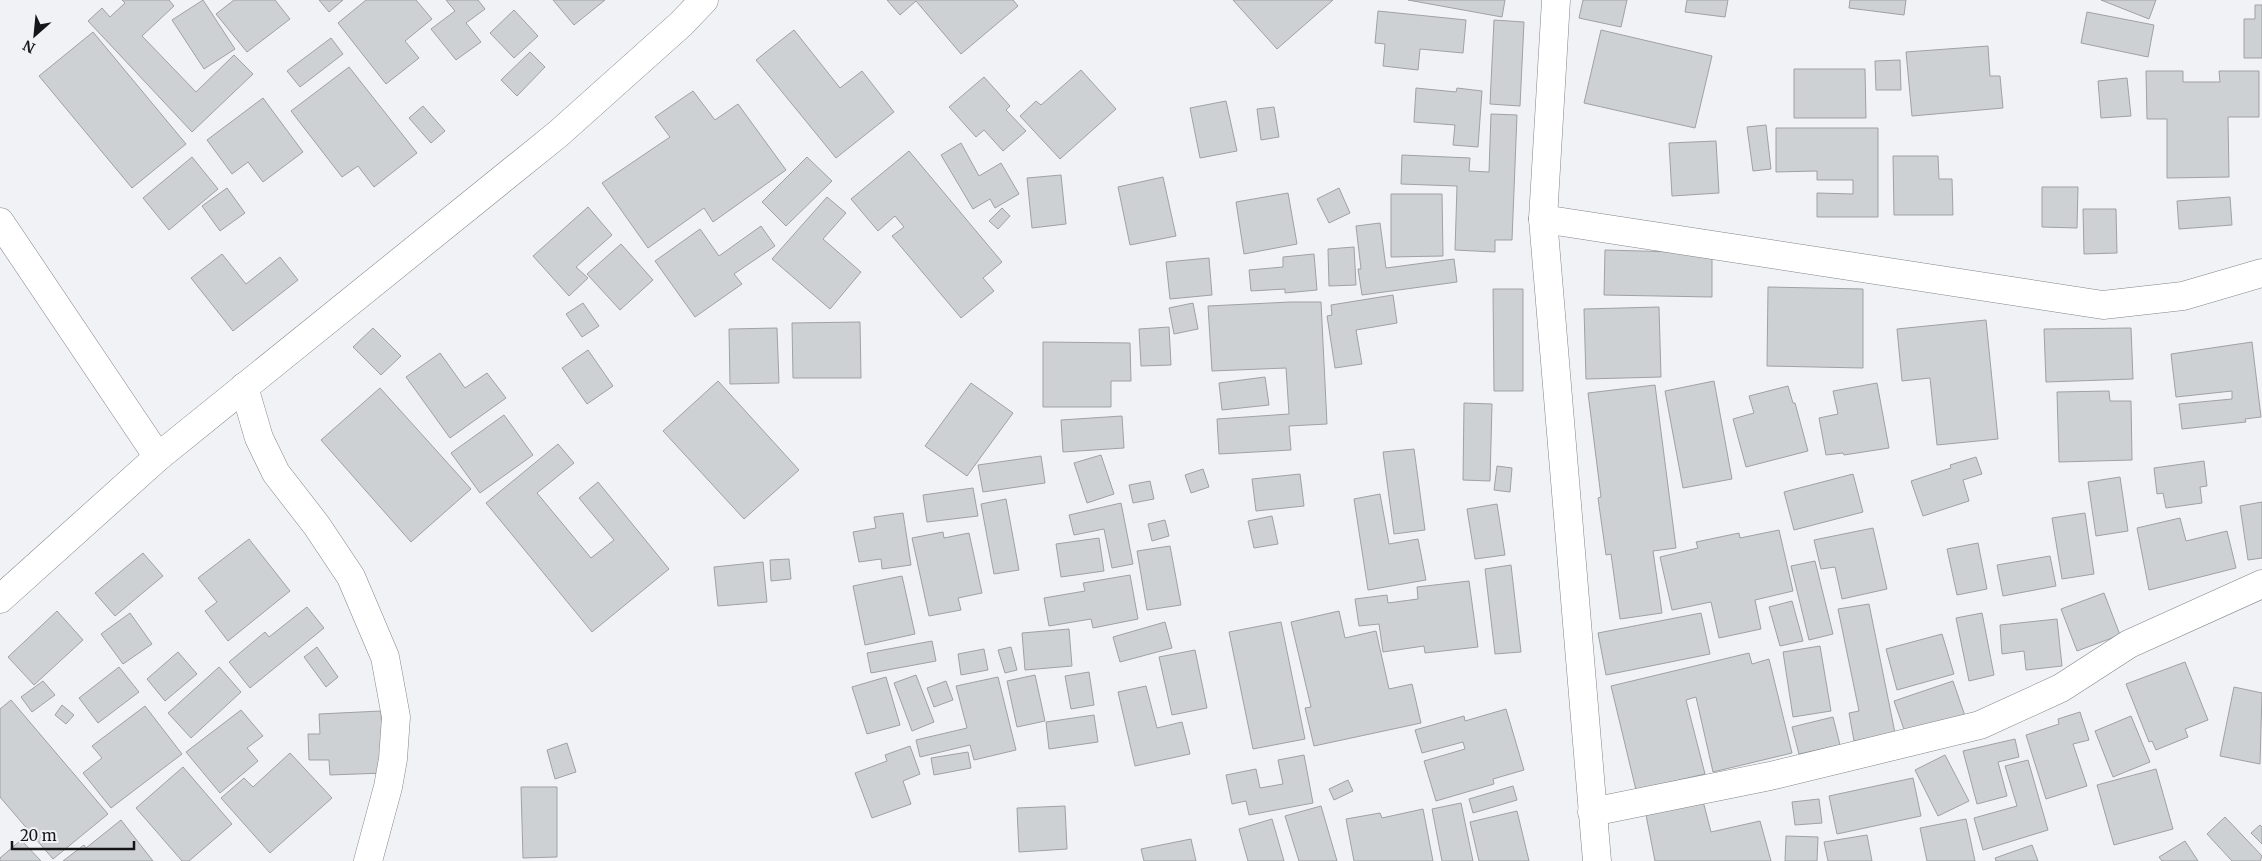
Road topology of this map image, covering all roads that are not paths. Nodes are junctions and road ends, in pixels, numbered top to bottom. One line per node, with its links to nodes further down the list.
1 (704, 0): 6 (street)
2 (1556, 0): 3 (street)
3 (1543, 219): 5 (street); 10 (street)
4 (0, 222): 7 (street)
5 (2262, 273)
6 (244, 387): 7 (street); 11 (street)
7 (158, 457): 9 (street)
8 (2262, 584): 10 (street)
9 (0, 599)
10 (1592, 812): 12 (street)
11 (368, 861)
12 (1597, 861)

